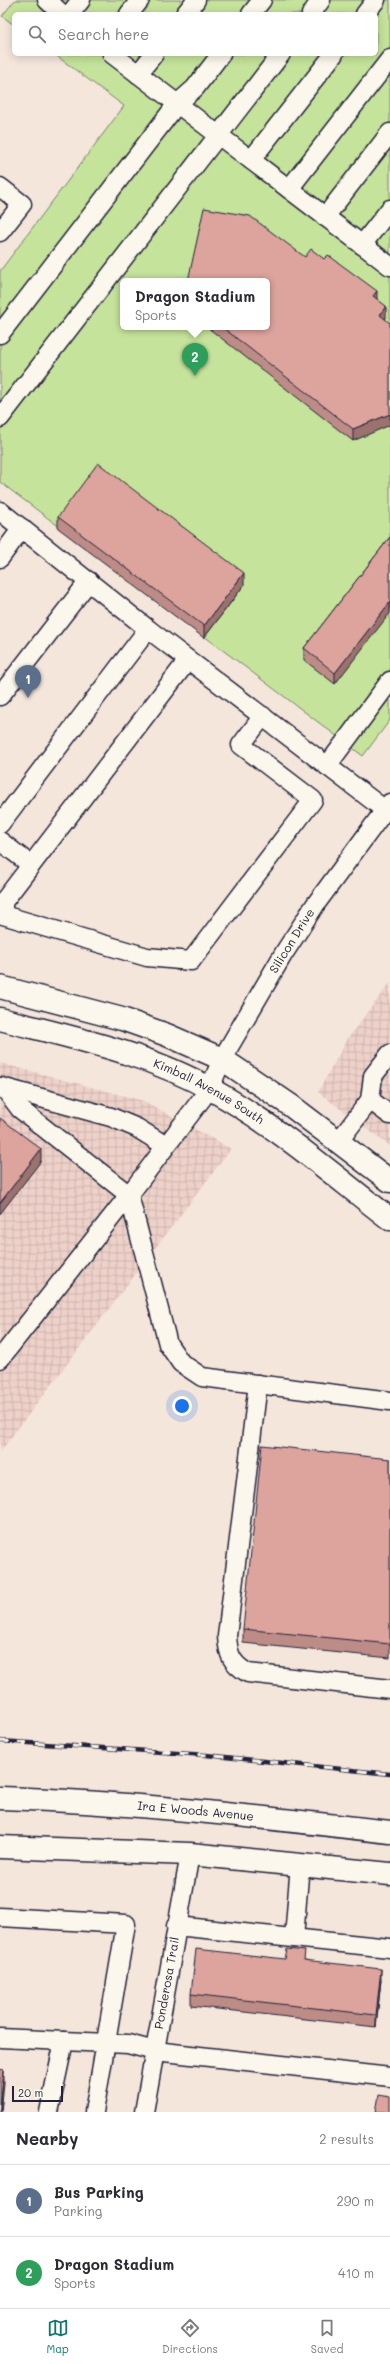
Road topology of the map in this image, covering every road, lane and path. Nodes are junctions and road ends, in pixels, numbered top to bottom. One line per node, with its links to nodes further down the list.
1 (47, 0): 8 (street)
2 (81, 0): 9 (street)
3 (140, 0): 10 (street)
4 (196, 0): 11 (street)
5 (262, 0): 12 (street)
6 (321, 0): 13 (street)
7 (376, 0): 14 (street)
8 (60, 12)
9 (72, 12)
10 (131, 12)
11 (187, 12)
12 (253, 12)
13 (312, 12)
14 (367, 12)
15 (115, 56): 21 (street)
16 (152, 56): 21 (street)
17 (219, 56): 22 (street)
18 (279, 56): 24 (street)
19 (332, 56): 25 (street)
20 (390, 59): 27 (street)
21 (138, 74): 22 (street)
22 (177, 104): 24 (street); 33 (street)
23 (390, 133): 29 (street)
24 (219, 136): 25 (street); 34 (street)
25 (251, 160): 27 (street)
26 (0, 187): 30 (street)
27 (289, 189): 29 (street)
28 (390, 209): 31 (street)
29 (325, 217): 31 (street)
30 (0, 232)
31 (362, 245): 32 (street)
32 (390, 266)
33 (0, 334)
34 (0, 418)
35 (0, 511): 36 (street)
36 (22, 528): 37 (street); 38 (street)
37 (0, 558)
38 (89, 581): 39 (street); 42 (street)
39 (148, 629): 40 (street); 46 (street)
40 (188, 660): 43 (street); 48 (street)
41 (390, 681): 44 (street)
42 (0, 696)
43 (263, 716): 44 (street); 48 (street)
44 (327, 766): 45 (street)
45 (387, 807): 52 (street, Silicon Drive)
46 (1, 821)
47 (0, 841): 48 (street)
48 (31, 865)
49 (0, 987): 52 (main road)
50 (0, 1019): 54 (main road, Kimball Avenue South)
51 (390, 1054): 55 (street)
52 (222, 1059): 54 (street, Silicon Drive); 57 (main road)
53 (2, 1088): 58 (street); 60 (street)
54 (210, 1088): 58 (street, Silicon Drive); 61 (main road, Kimball Avenue South)
55 (370, 1100): 56 (street); 57 (street)
56 (390, 1115)
57 (339, 1141): 59 (main road)
58 (166, 1146): 60 (street, Silicon Drive)
59 (390, 1181)
60 (129, 1195): 62 (street, Silicon Drive); 63 (street)
61 (390, 1219)
62 (0, 1359)
63 (258, 1384): 64 (street); 65 (street)
64 (390, 1401)
65 (390, 1689)
66 (0, 1798): 67 (main road, Ira E Woods Avenue)
67 (390, 1832)
68 (0, 1847): 69 (main road)
69 (190, 1854): 70 (main road); 73 (street, Ponderosa Trail)
70 (300, 1864): 71 (main road); 74 (street)
71 (390, 1874)
72 (0, 1917): 78 (street)
73 (176, 1926): 74 (street); 79 (street, Ponderosa Trail)
74 (294, 1938): 75 (street)
75 (390, 1948)
76 (0, 2038): 77 (street)
77 (64, 2041): 78 (street); 81 (street)
78 (107, 2043): 79 (street); 82 (street)
79 (155, 2051): 80 (street); 83 (street, Ponderosa Trail)
80 (390, 2077)
81 (49, 2112)
82 (94, 2112)
83 (144, 2112)

